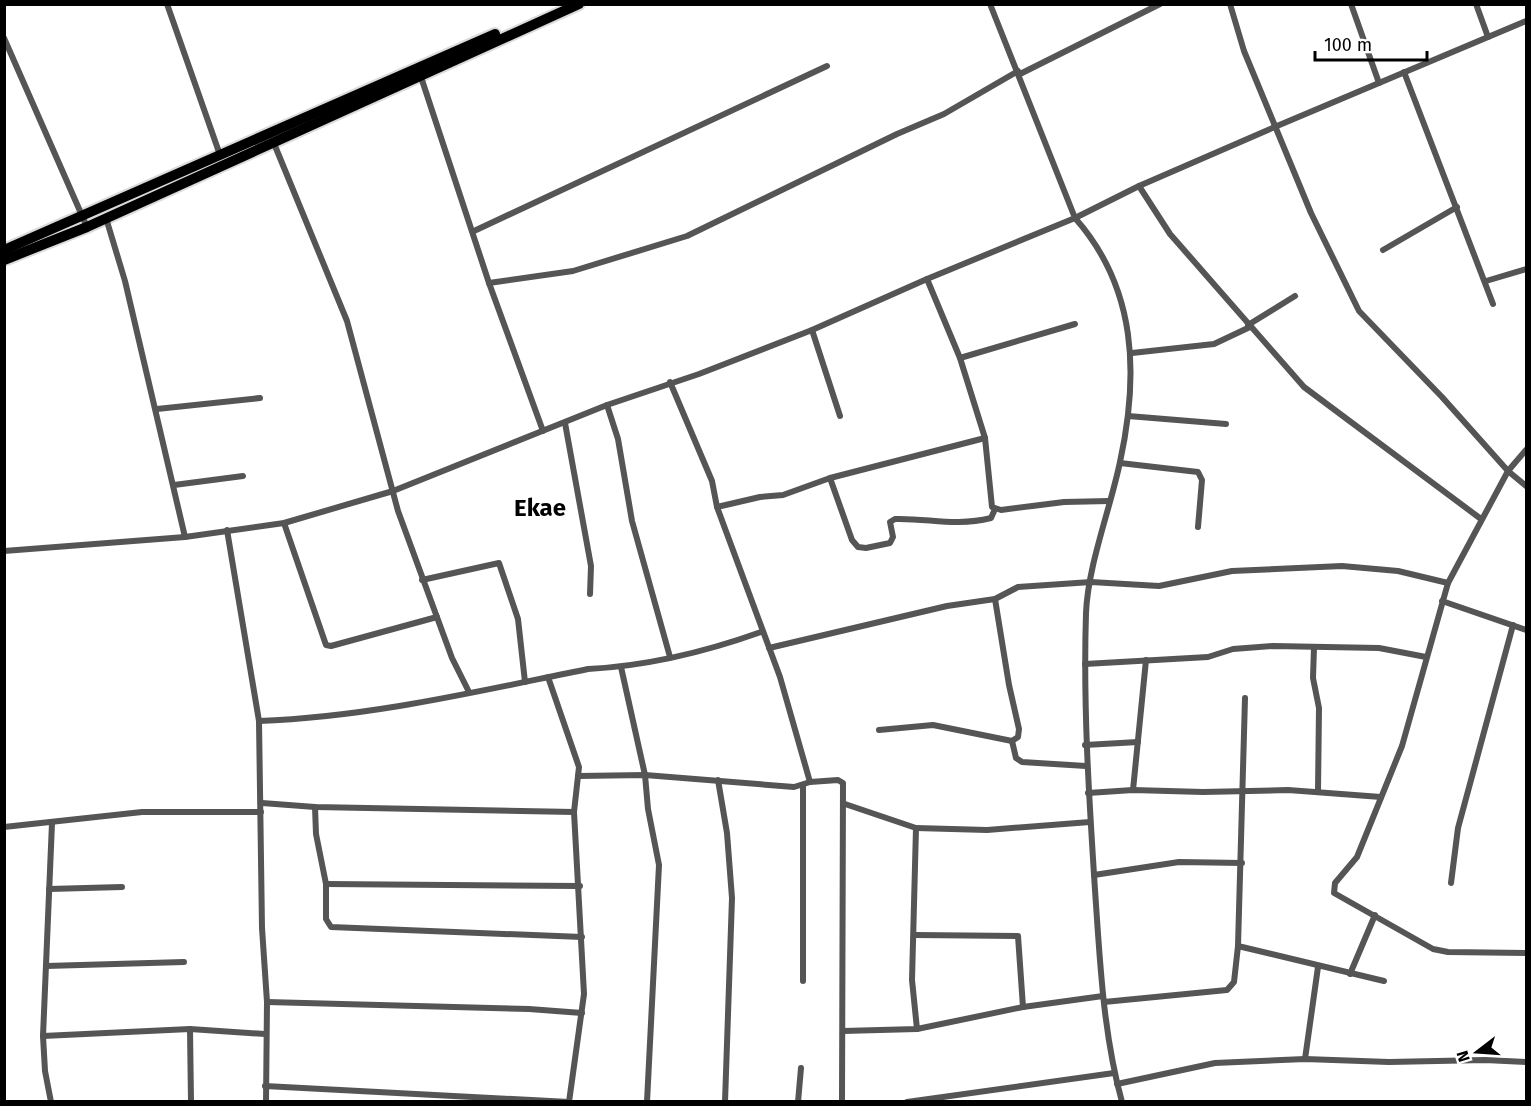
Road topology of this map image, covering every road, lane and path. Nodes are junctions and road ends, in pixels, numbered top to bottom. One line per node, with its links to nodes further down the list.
1 (167, 4): 19 (street)
2 (561, 4): 19 (highway)
3 (579, 4): 15 (highway)
4 (990, 4): 13 (street)
5 (1160, 4): 13 (street)
6 (1230, 4): 17 (street)
7 (1351, 4): 16 (street)
8 (1476, 4): 10 (street)
9 (1527, 21): 10 (street)
10 (1488, 37): 14 (street)
11 (4, 38): 24 (street)
12 (827, 66): 25 (street)
13 (1019, 72): 23 (street); 32 (street)
14 (1404, 72): 16 (street); 21 (street)
15 (421, 77): 18 (highway); 25 (street)
16 (1379, 83): 17 (street)
17 (1277, 126): 20 (street); 52 (street)
18 (273, 141): 22 (highway); 57 (street)
19 (220, 155): 24 (highway)
20 (1139, 186): 23 (street); 36 (street)
21 (1457, 207): 26 (street); 31 (street)
22 (106, 218): 24 (highway); 43 (street)
23 (1075, 218): 30 (street); 38 (street)
24 (85, 222): 27 (highway); 28 (highway)
25 (474, 231): 32 (street)
26 (1383, 249)
27 (4, 250)
28 (4, 260)
29 (1527, 269): 31 (street)
30 (927, 279): 37 (street); 39 (street)
31 (1486, 281): 34 (street)
32 (489, 283): 48 (street)
33 (1295, 296): 36 (street)
34 (1493, 304)
35 (1075, 324): 39 (street)
36 (1249, 326): 38 (street); 61 (street)
37 (812, 330): 40 (street); 44 (street)
38 (1132, 352): 45 (street)
39 (960, 358): 49 (street)
40 (670, 382): 42 (street); 59 (street)
41 (260, 398): 43 (street)
42 (607, 405): 46 (street); 79 (street)
43 (157, 409): 55 (street)
44 (840, 416)
45 (1128, 416): 47 (street); 51 (street)
46 (565, 423): 48 (street); 70 (street)
47 (1226, 424)
48 (543, 432): 57 (street)
49 (985, 438): 54 (street); 60 (street)
50 (1527, 450): 52 (street)
51 (1120, 463): 58 (street); 63 (street)
52 (1508, 471): 56 (street); 61 (street)
53 (243, 476): 55 (street)
54 (830, 478): 59 (street); 60 (street)
55 (174, 485): 65 (street)
56 (1527, 486)
57 (393, 491): 62 (street); 67 (street)
58 (1109, 501): 60 (street); 68 (street)
59 (717, 507): 76 (street)
60 (995, 509)
61 (1481, 519): 69 (street)
62 (284, 524): 64 (street); 73 (street)
63 (1198, 527)
64 (227, 530): 65 (street); 88 (street)
65 (185, 537): 66 (street)
66 (4, 551)
67 (422, 580): 73 (street); 85 (street)
68 (1091, 582): 69 (street); 71 (street); 82 (street)
69 (1448, 583): 72 (street)
70 (590, 594)
71 (995, 599): 78 (street); 90 (street)
72 (1442, 601): 74 (street); 80 (street)
73 (437, 617): 86 (street)
74 (1513, 625): 75 (street); 114 (street)
75 (1527, 630)
76 (761, 632): 78 (street); 79 (street)
77 (1314, 647): 80 (street); 81 (street); 99 (street)
78 (769, 648): 97 (street)
79 (670, 657): 83 (street)
80 (1426, 657): 102 (street)
81 (1146, 660): 82 (street); 91 (street)
82 (1085, 664): 92 (street)
83 (621, 667): 84 (street); 94 (street)
84 (548, 677): 85 (street); 95 (street)
85 (525, 682): 86 (street)
86 (469, 692): 88 (street)
87 (1245, 698): 100 (street)
88 (259, 720): 103 (street)
89 (879, 730): 90 (street)
90 (1012, 741): 93 (street)
91 (1138, 742): 92 (street); 98 (street)
92 (1086, 745): 93 (street)
93 (1086, 766): 101 (street)
94 (645, 775): 95 (street); 96 (street); 151 (street)
95 (578, 776): 107 (street)
96 (718, 780): 97 (street); 152 (street)
97 (806, 784): 104 (street); 128 (street)
98 (1133, 790): 100 (street); 101 (street)
99 (1318, 791): 100 (street); 102 (street)
100 (1242, 792): 112 (street)
101 (1088, 793): 108 (street)
102 (1381, 797): 119 (street)
103 (262, 803): 105 (street); 106 (street)
104 (844, 804): 111 (street); 136 (street)
105 (315, 807): 107 (street); 115 (street)
106 (261, 812): 109 (street); 131 (street)
107 (574, 812): 116 (street)
108 (1090, 822): 111 (street); 113 (street)
109 (52, 823): 110 (street); 118 (street)
110 (4, 827)
111 (916, 828): 120 (street)
112 (1242, 862): 113 (street); 122 (street)
113 (1094, 874): 130 (street)
114 (1451, 883)
115 (326, 884): 116 (street); 121 (street)
116 (580, 886): 121 (street)
117 (122, 887): 118 (street)
118 (49, 889): 125 (street)
119 (1375, 915): 123 (street); 127 (street)
120 (915, 935): 132 (street); 135 (street)
121 (582, 937): 133 (street)
122 (1238, 946): 126 (street); 130 (street)
123 (1527, 953)
124 (184, 962): 125 (street)
125 (46, 966): 138 (street)
126 (1318, 967): 127 (street); 139 (street)
127 (1350, 974): 129 (street)
128 (803, 981)
129 (1384, 981)
130 (1103, 999): 132 (street); 142 (street)
131 (267, 1002): 133 (street); 137 (street)
132 (1023, 1007): 135 (street)
133 (582, 1013): 150 (street)
134 (190, 1029): 137 (street); 138 (street); 148 (street)
135 (917, 1029): 136 (street)
136 (843, 1031): 154 (street)
137 (265, 1034): 144 (street)
138 (43, 1036): 147 (street)
139 (1305, 1059): 140 (street); 143 (street)
140 (1527, 1062)
141 (801, 1068): 153 (street)
142 (1114, 1073): 143 (street); 146 (street)
143 (1117, 1084): 156 (street)
144 (265, 1086): 145 (street); 149 (street)
145 (478, 1100): 150 (street)
146 (921, 1100): 155 (street)
147 (51, 1101)
148 (191, 1101)
149 (266, 1101)
150 (569, 1101)
151 (647, 1101)
152 (725, 1101)
153 (798, 1101)
154 (842, 1101)
155 (908, 1101)
156 (1122, 1101)

